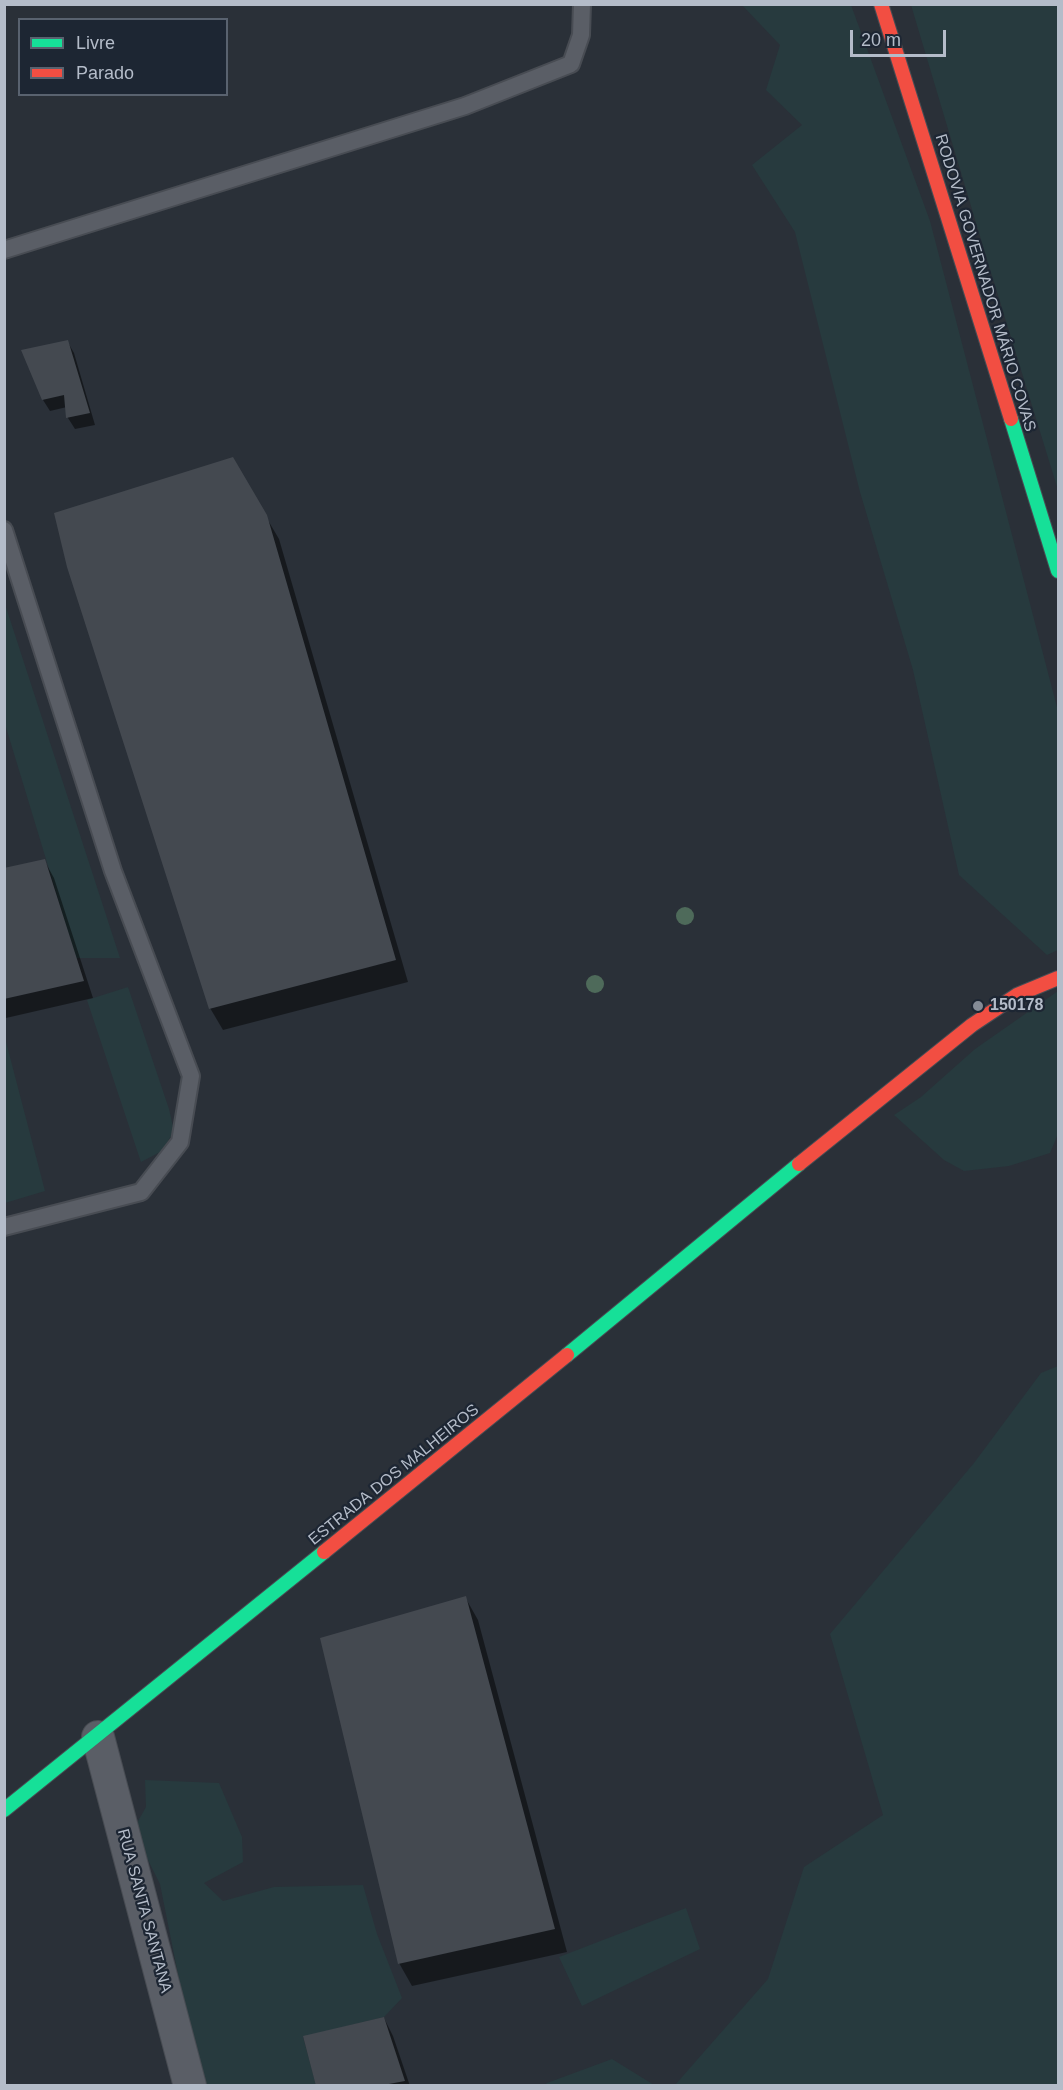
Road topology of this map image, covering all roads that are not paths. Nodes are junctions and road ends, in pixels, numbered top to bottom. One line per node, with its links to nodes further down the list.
1 (582, 4): 3 (lane)
2 (881, 4): 5 (main road, RODOVIA GOVERNADOR MÁRIO COVAS)
3 (4, 250)
4 (4, 530): 7 (lane)
5 (1059, 571)
6 (1059, 978): 8 (main road, ESTRADA DOS MALHEIROS)
7 (4, 1227)
8 (98, 1737): 9 (main road, ESTRADA DOS MALHEIROS); 10 (street, RUA SANTA SANTANA)
9 (4, 1810)
10 (190, 2085)

